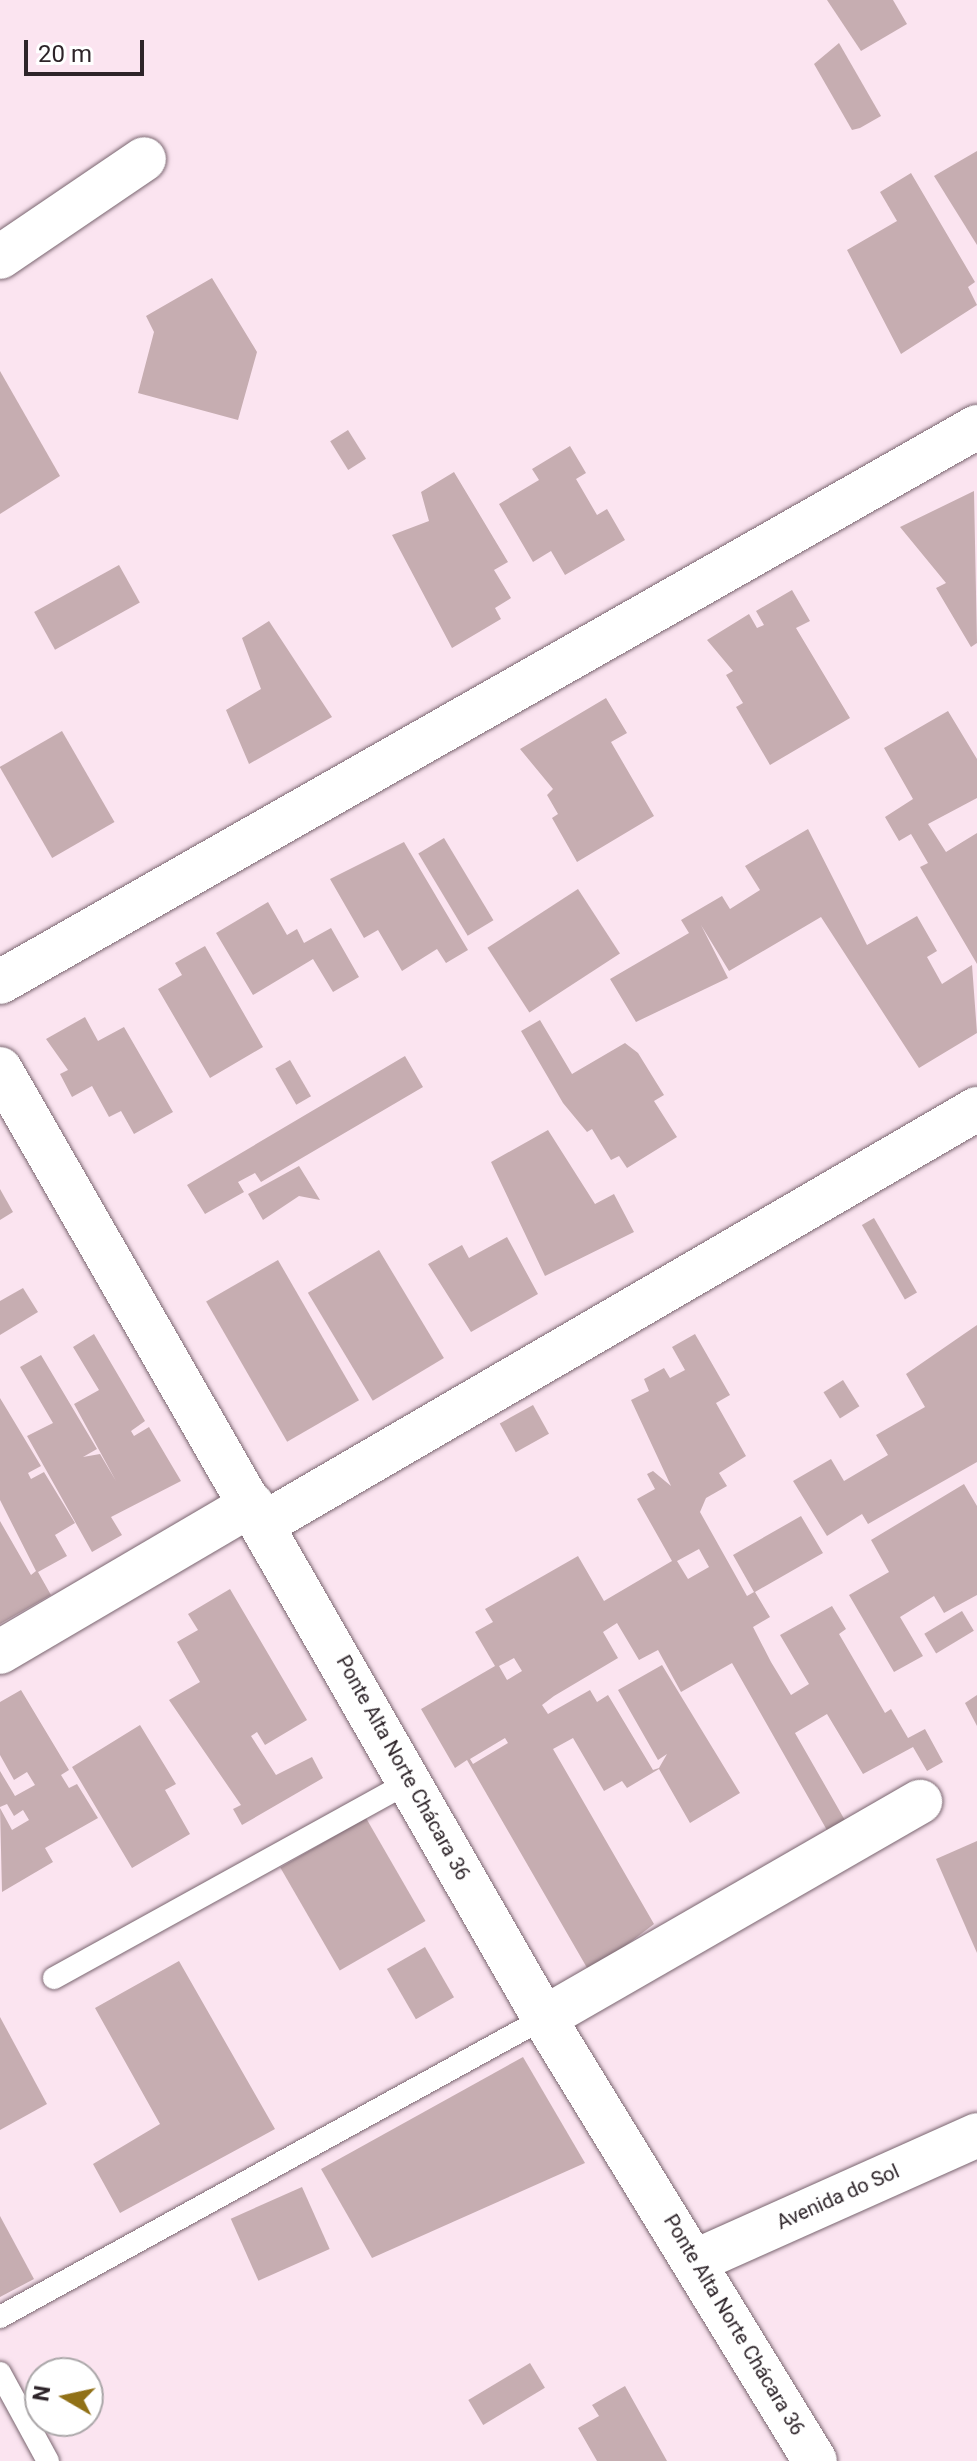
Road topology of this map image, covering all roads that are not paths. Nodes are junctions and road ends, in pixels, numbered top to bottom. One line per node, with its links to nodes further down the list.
1 (144, 159): 2 (street)
2 (0, 257)
3 (977, 427): 4 (street)
4 (0, 982)
5 (0, 1069): 7 (street, Ponte Alta Norte Chácara 36)
6 (977, 1109): 7 (street)
7 (258, 1513): 8 (street); 9 (street, Ponte Alta Norte Chácara 36)
8 (0, 1652)
9 (411, 1781): 11 (lane); 12 (street, Ponte Alta Norte Chácara 36)
10 (920, 1802): 12 (street)
11 (54, 1978)
12 (544, 2018): 14 (street, Ponte Alta Norte Chácara 36); 15 (lane)
13 (977, 2135): 14 (street, Avenida do Sol)
14 (698, 2260): 18 (street, Ponte Alta Norte Chácara 36)
15 (0, 2317)
16 (0, 2373): 17 (lane)
17 (48, 2461)
18 (814, 2461)

